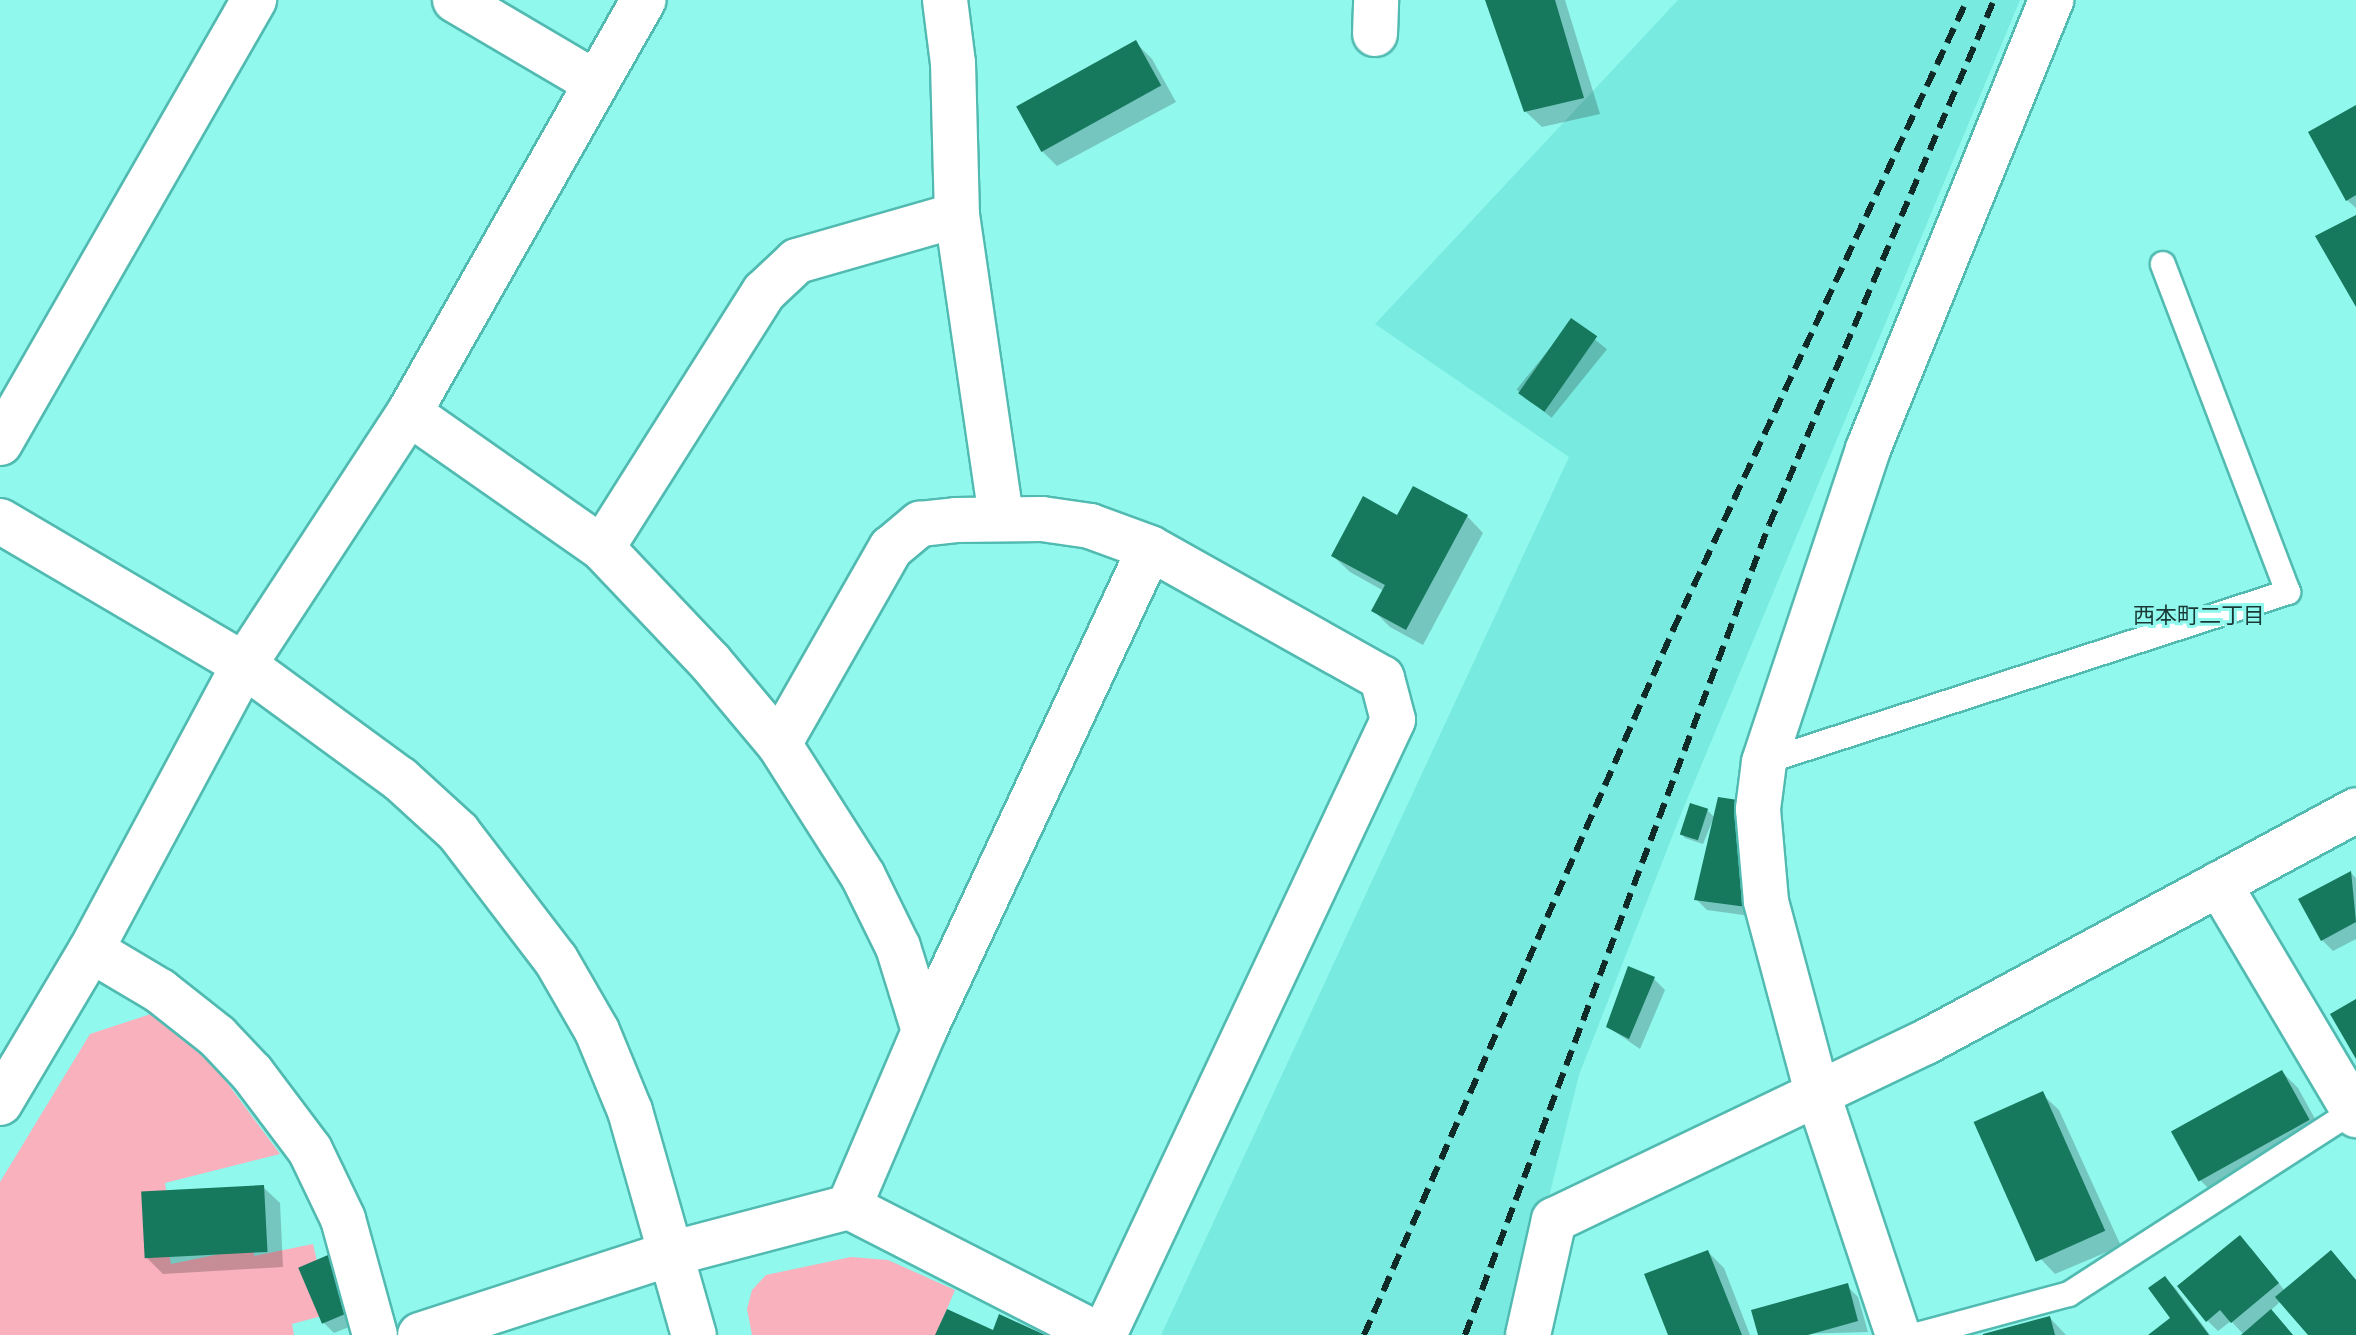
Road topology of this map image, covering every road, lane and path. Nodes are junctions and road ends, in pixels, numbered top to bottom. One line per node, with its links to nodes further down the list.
1 (254, 0): 10 (street)
2 (455, 0): 6 (street)
3 (644, 0): 6 (street)
4 (945, 0): 7 (street)
5 (2051, 0): 17 (street)
6 (594, 82): 9 (street)
7 (957, 215): 11 (street); 13 (street)
8 (2163, 264): 17 (lane)
9 (409, 413): 13 (street); 15 (street)
10 (0, 443)
11 (1001, 518): 14 (street); 16 (street)
12 (0, 521): 15 (street)
13 (602, 548): 16 (street)
14 (1150, 548): 21 (street); 30 (street)
15 (244, 665): 20 (street); 26 (street)
16 (779, 744): 21 (street)
17 (1764, 762): 22 (street)
18 (2356, 810): 19 (street)
19 (2219, 884): 22 (street); 24 (street)
20 (91, 950): 23 (street); 27 (street)
21 (924, 1031): 25 (street)
22 (1817, 1092): 31 (street); 32 (street)
23 (0, 1103)
24 (2355, 1113): 33 (lane)
25 (849, 1207): 26 (street); 30 (street)
26 (670, 1254): 28 (street); 29 (street)
27 (375, 1335)
28 (420, 1335)
29 (694, 1335)
30 (1102, 1335)
31 (1528, 1335)
32 (1898, 1335)
33 (1917, 1335)

